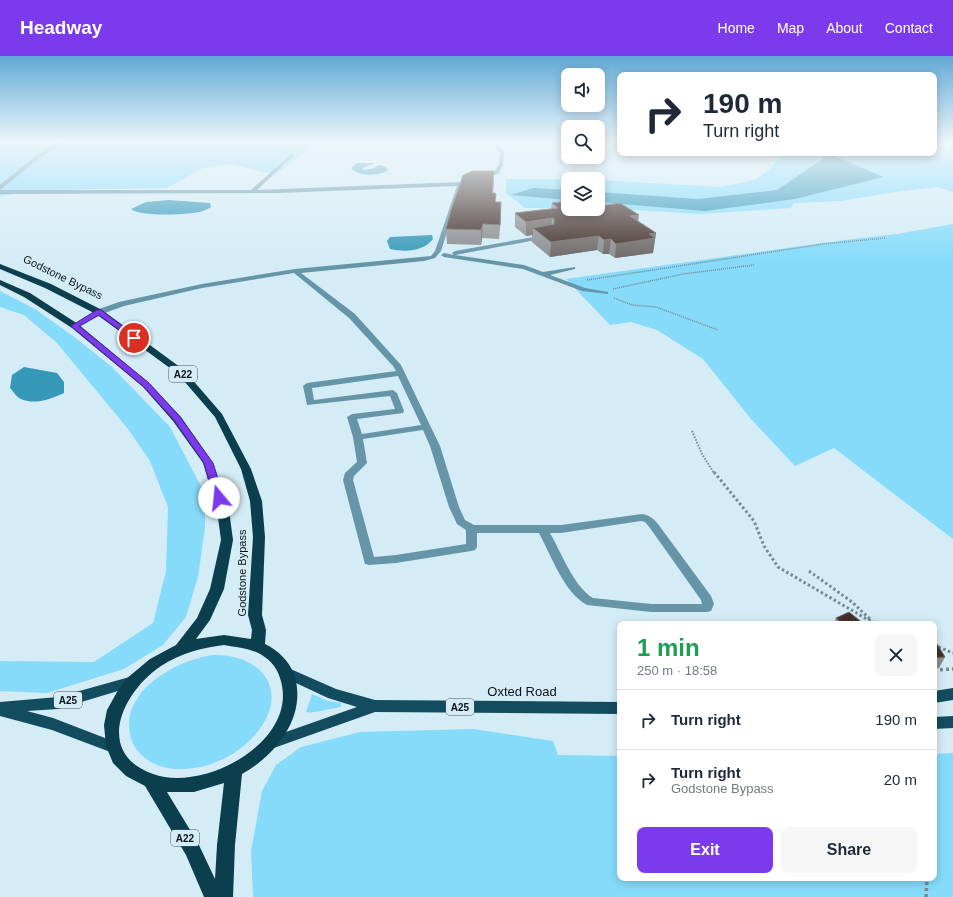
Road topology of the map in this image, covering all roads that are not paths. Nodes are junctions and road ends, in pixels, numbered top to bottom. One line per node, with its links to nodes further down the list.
1 (8, 181): 5 (street)
2 (263, 181): 6 (street)
3 (469, 181): 4 (street)
4 (460, 184): 6 (street); 10 (street)
5 (0, 188)
6 (252, 191): 7 (street)
7 (0, 192)
8 (552, 235): 9 (street)
9 (444, 255): 10 (street); 14 (street)
10 (433, 257): 13 (street)
11 (0, 266): 17 (highway, Godstone Bypass / A22)
12 (574, 268): 14 (street)
13 (295, 271): 17 (street); 19 (street)
14 (544, 274): 16 (street)
15 (0, 282): 18 (highway, Godstone Bypass)
16 (606, 293)
17 (99, 312): 18 (street); 24 (highway, Godstone Bypass / A22)
18 (75, 326): 25 (highway, Godstone Bypass)
19 (401, 373): 20 (street); 21 (street)
20 (426, 427): 21 (street); 22 (street)
21 (358, 437): 22 (street)
22 (472, 529): 23 (street)
23 (543, 530): 23 (street)
24 (258, 647): 25 (highway); 26 (highway)
25 (182, 648): 27 (highway)
26 (286, 672): 30 (main road, Oxted Road / A25); 35 (highway)
27 (133, 681): 32 (main road, A25); 36 (highway)
28 (953, 694): 29 (main road)
29 (937, 697)
30 (375, 706): 31 (main road, Oxted Road / A25); 35 (main road, Oxted Road / A25)
31 (617, 708)
32 (0, 709): 36 (main road, A25)
33 (953, 722): 34 (main road)
34 (937, 723)
35 (270, 743): 37 (highway)
36 (113, 747): 38 (highway)
37 (234, 770): 38 (highway); 40 (highway)
38 (151, 782): 39 (highway, A22)
39 (214, 897)
40 (224, 897)

